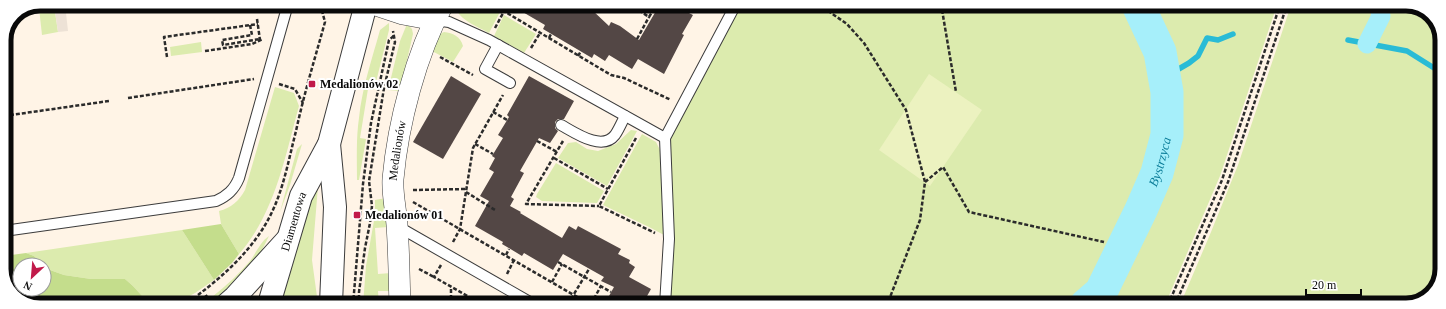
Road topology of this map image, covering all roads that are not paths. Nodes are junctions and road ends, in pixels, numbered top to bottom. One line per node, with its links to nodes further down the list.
1 (286, 11): 13 (lane)
2 (364, 11): 11 (street, Diamentowa)
3 (394, 11): 5 (street)
4 (732, 11): 10 (lane)
5 (439, 12): 6 (lane); 12 (street, Medalionów)
6 (493, 42): 7 (lane); 8 (lane)
7 (510, 83)
8 (625, 116): 9 (lane); 10 (lane)
9 (566, 127)
10 (665, 138): 20 (lane)
11 (329, 144): 14 (street, Diamentowa); 17 (street, Diamentowa)
12 (397, 226): 18 (street, Medalionów); 19 (lane)
13 (11, 230)
14 (289, 237): 15 (street); 16 (street, Diamentowa)
15 (234, 298)
16 (272, 298)
17 (331, 298)
18 (400, 298)
19 (523, 298)
20 (665, 298)

